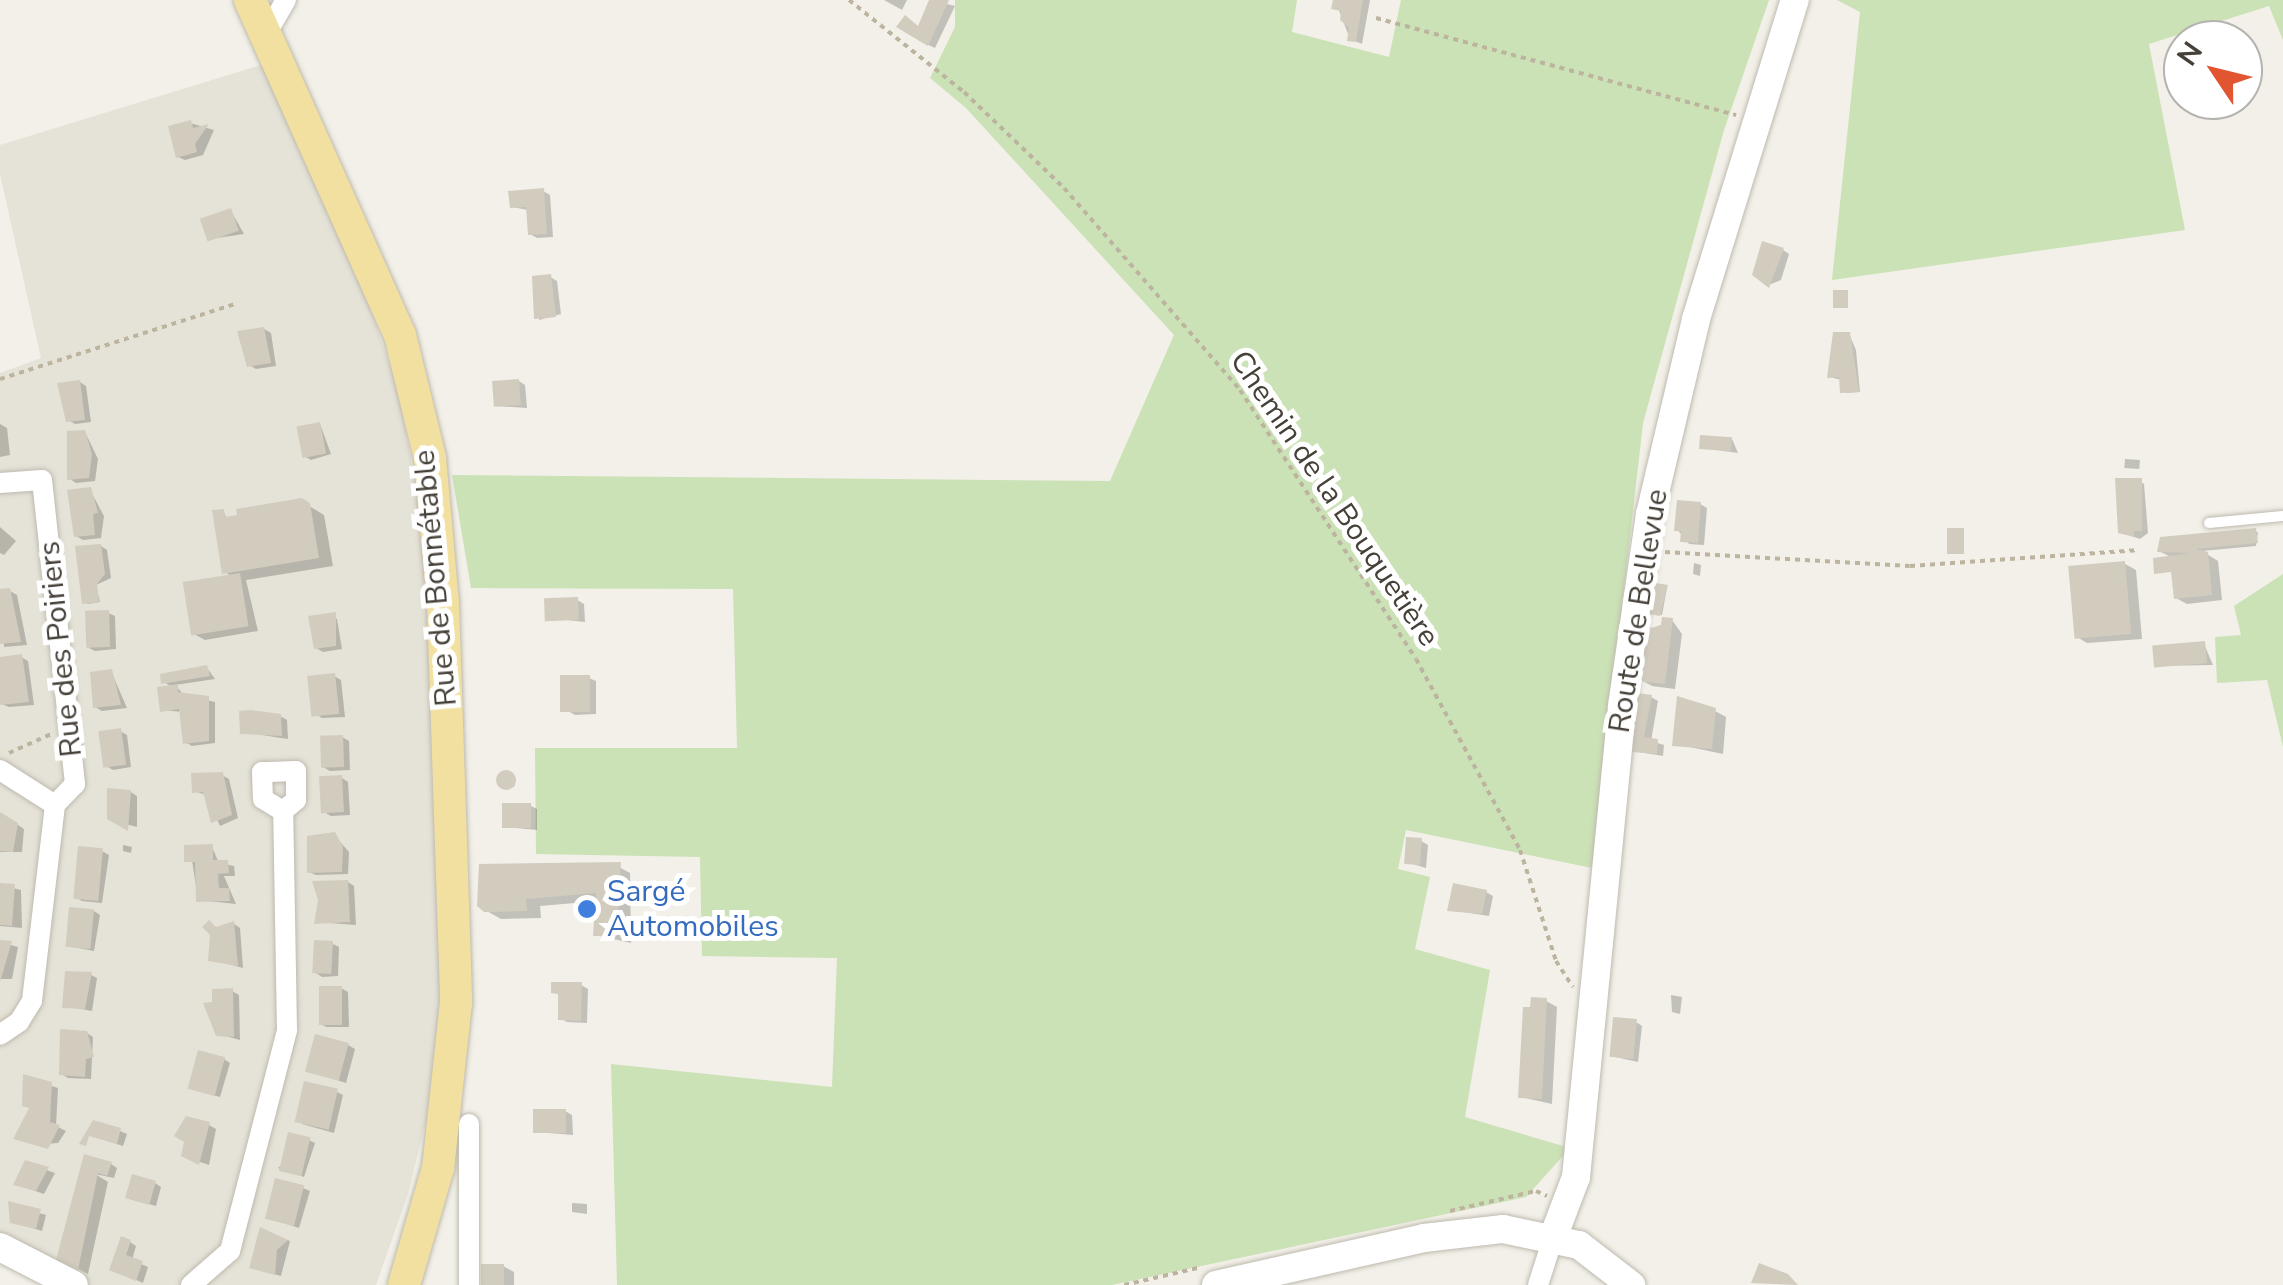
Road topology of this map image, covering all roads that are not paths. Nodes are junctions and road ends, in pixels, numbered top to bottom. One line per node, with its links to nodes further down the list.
1 (250, 0): 4 (main road, Rue de Bonnétable)
2 (286, 0): 4 (street)
3 (1794, 0): 13 (street, Route de Bellevue)
4 (268, 31): 12 (main road, Rue de Bonnétable)
5 (0, 483): 9 (street, Rue des Poiriers)
6 (2283, 516): 7 (lane)
7 (2209, 523)
8 (0, 770): 9 (street)
9 (55, 805): 11 (street, Rue des Poiriers)
10 (283, 811): 16 (street)
11 (0, 1035)
12 (455, 1126): 17 (main road); 18 (main road); 19 (street)
13 (1554, 1235): 20 (street); 21 (street); 22 (street)
14 (0, 1247): 15 (street)
15 (74, 1285)
16 (191, 1285)
17 (385, 1285)
18 (404, 1285)
19 (470, 1285)
20 (1216, 1285)
21 (1538, 1285)
22 (1631, 1285)

